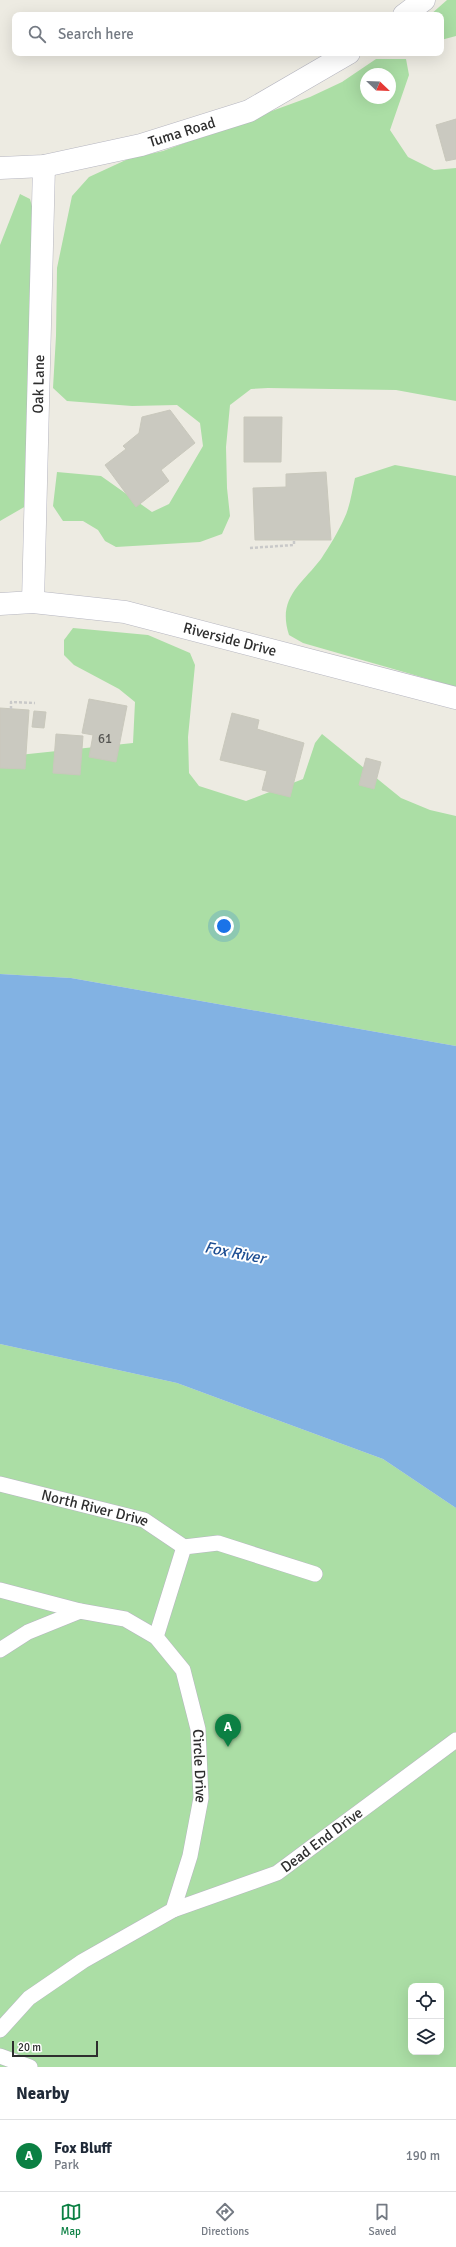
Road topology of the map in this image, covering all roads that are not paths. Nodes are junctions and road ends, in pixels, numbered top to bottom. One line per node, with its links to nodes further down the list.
1 (424, 0): 2 (street)
2 (408, 12)
3 (344, 56): 4 (street, Tuma Road)
4 (44, 166): 5 (street, Tuma Road); 6 (street, Oak Lane)
5 (0, 168)
6 (33, 602): 7 (street, Riverside Drive); 8 (street, Riverside Drive)
7 (0, 604)
8 (456, 698)
9 (0, 1484): 10 (lane, North River Drive)
10 (184, 1547): 11 (lane); 14 (lane)
11 (315, 1574)
12 (0, 1590): 13 (lane, Circle Drive)
13 (80, 1611): 14 (lane, Circle Drive); 15 (lane)
14 (156, 1636): 17 (lane, Circle Drive)
15 (0, 1650)
16 (456, 1740): 17 (lane, Dead End Drive)
17 (173, 1910): 18 (lane)
18 (0, 2030)
19 (0, 2056): 20 (lane)
20 (30, 2067)

